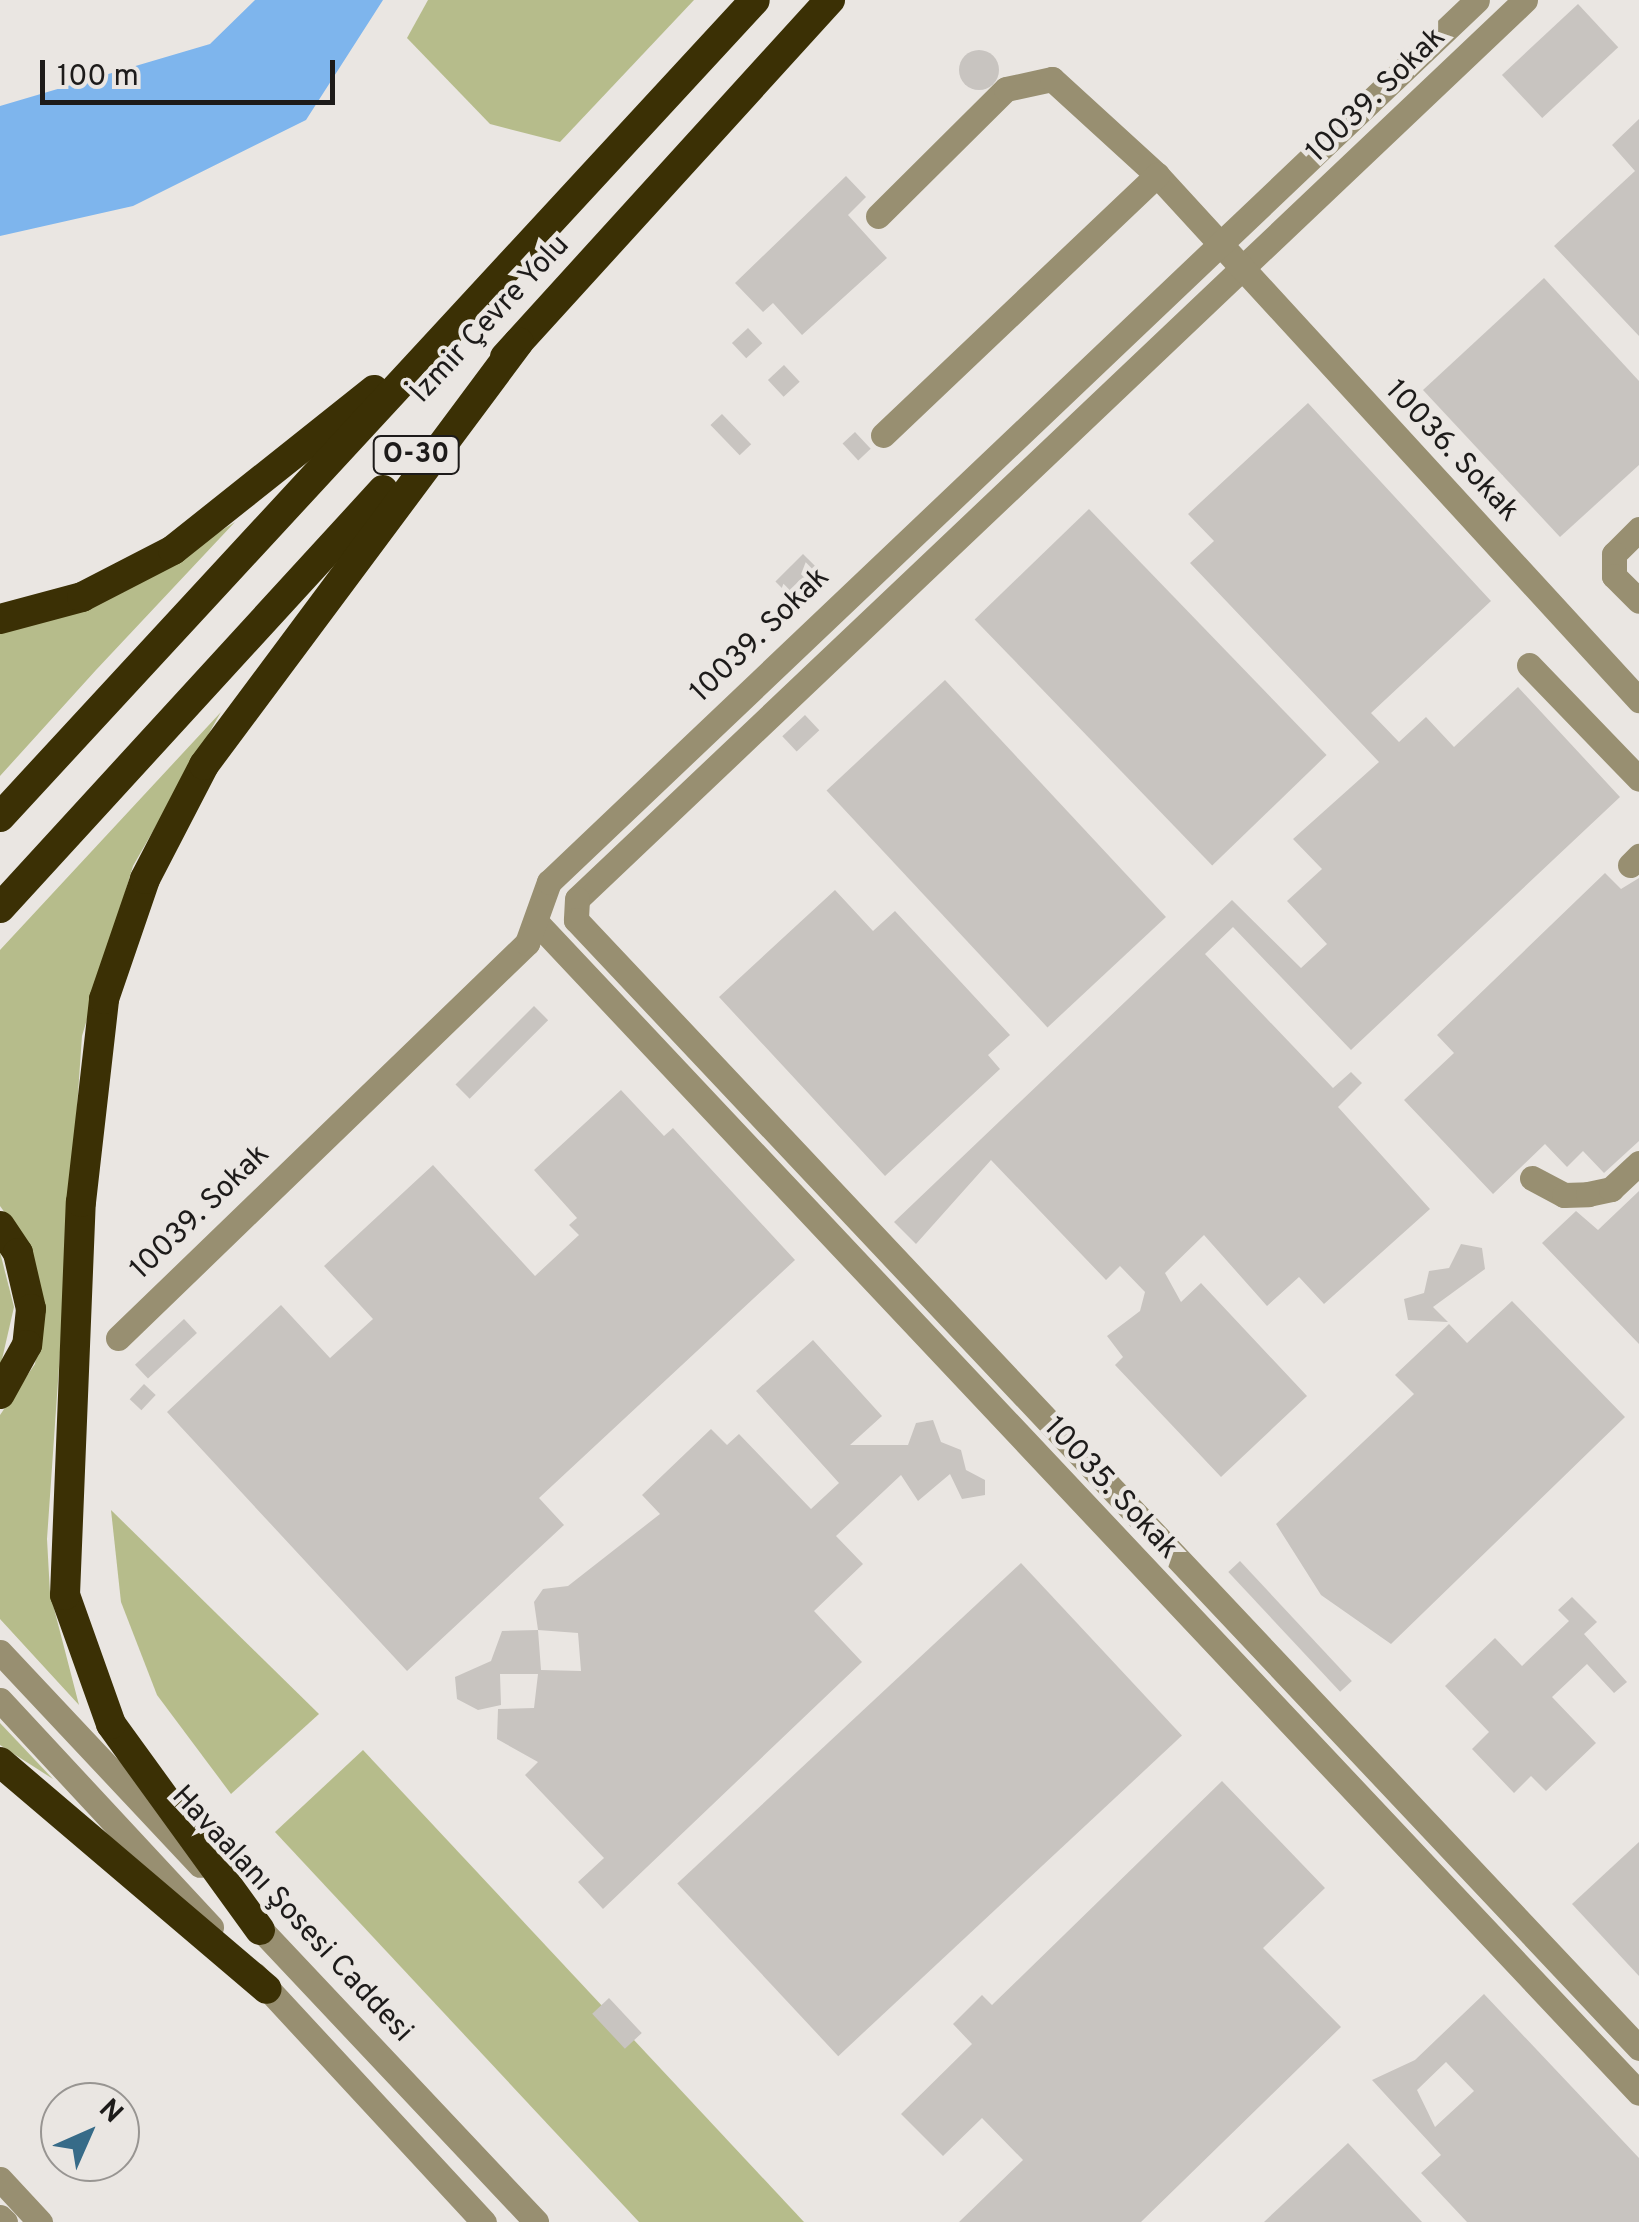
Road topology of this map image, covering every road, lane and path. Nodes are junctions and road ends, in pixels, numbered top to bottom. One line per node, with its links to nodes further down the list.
1 (755, 0): 10 (highway, İzmir Çevre Yolu / O-30)
2 (830, 0): 9 (highway, İzmir Çevre Yolu / O-30)
3 (1476, 0): 7 (street, 10039. Sokak)
4 (1524, 0): 8 (street, 10039. Sokak)
5 (1157, 176): 6 (street, 10036. Sokak); 7 (street, 10036. Sokak); 11 (street)
6 (878, 216)
7 (1217, 246): 8 (street, 10036. Sokak); 21 (street, 10039. Sokak)
8 (1240, 270): 16 (street, 10036. Sokak); 19 (street, 10039. Sokak)
9 (519, 342): 20 (highway, İzmir Çevre Yolu / O-30); 30 (highway)
10 (418, 360): 14 (highway); 18 (highway, İzmir Çevre Yolu / O-30)
11 (882, 435)
12 (1639, 530): 13 (street)
13 (1639, 600)
14 (0, 619)
15 (1529, 665): 17 (street)
16 (1639, 700)
17 (1639, 779)
18 (0, 817)
19 (578, 899): 32 (street, 10035. Sokak)
20 (0, 908)
21 (539, 925): 25 (street, 10039. Sokak); 33 (street, 10035. Sokak)
22 (1639, 1163): 23 (street)
23 (1532, 1178)
24 (0, 1226): 26 (highway)
25 (118, 1338)
26 (0, 1394)
27 (0, 1652): 30 (street, Havaalanı Şosesi Caddesi)
28 (0, 1700): 31 (street)
29 (0, 1762): 31 (highway)
30 (260, 1930): 37 (street, Havaalanı Şosesi Caddesi)
31 (267, 1989): 36 (street)
32 (1639, 2048)
33 (1639, 2093)
34 (0, 2179): 35 (street)
35 (40, 2222)
36 (484, 2222)
37 (536, 2222)

